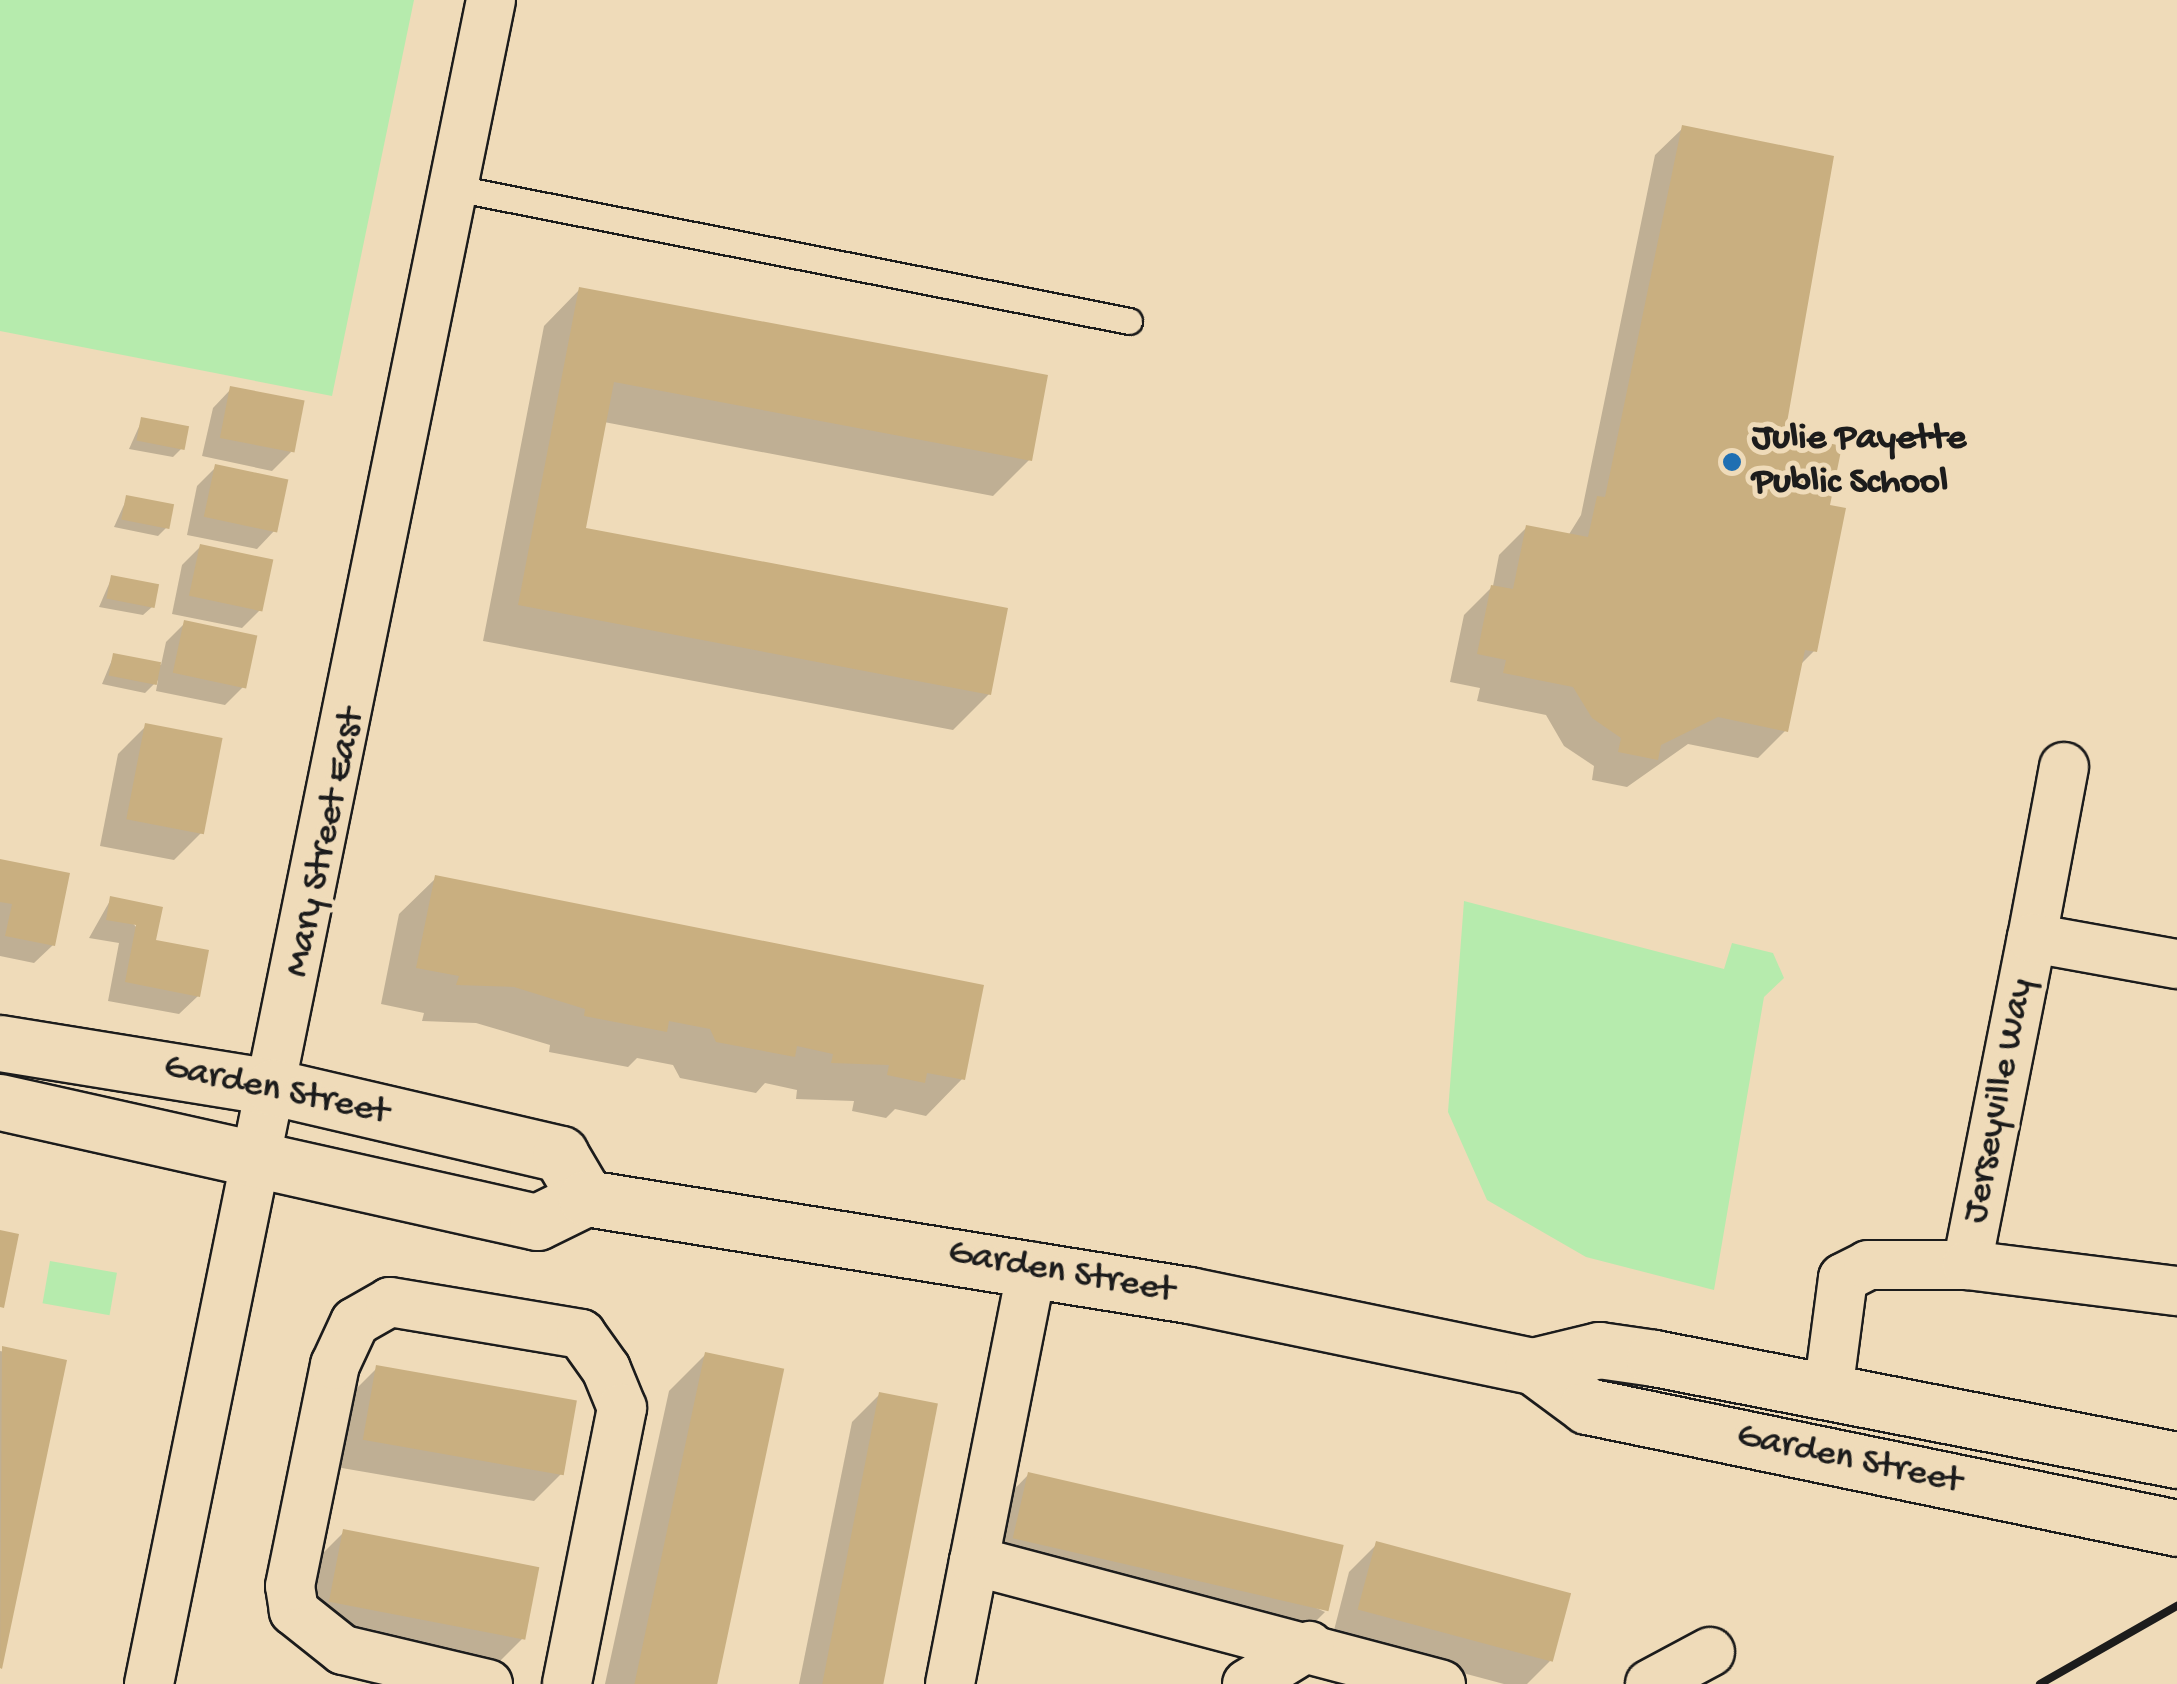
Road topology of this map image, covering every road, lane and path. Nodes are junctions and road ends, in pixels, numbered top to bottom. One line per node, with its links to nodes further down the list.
1 (492, 0): 2 (street, Mary Street East)
2 (454, 188): 3 (lane); 8 (street, Mary Street East)
3 (1130, 321)
4 (2064, 767): 5 (street, Jerseyville Way)
5 (2032, 938): 6 (street, Jerseyville Way); 12 (street, Jerseyville Way)
6 (2177, 964)
7 (0, 1043): 8 (street, Garden Street)
8 (273, 1086): 10 (street, Mary Street East); 11 (street, Garden Street)
9 (0, 1102): 10 (street, Garden Street)
10 (256, 1158): 11 (street, Garden Street); 23 (street, Mary Street East)
11 (586, 1198): 13 (street, Garden Street)
12 (1967, 1265): 14 (street, Jerseyville Way); 16 (street, Jerseyville Way)
13 (1032, 1266): 15 (street, Garden Street); 20 (street)
14 (2177, 1292)
15 (1533, 1366): 16 (street, Garden Street); 17 (street, Garden Street)
16 (1828, 1392): 17 (street); 18 (street, Garden Street)
17 (1733, 1436): 19 (street, Garden Street)
18 (2177, 1460)
19 (2177, 1528)
20 (974, 1561): 21 (street); 26 (street)
21 (1309, 1646): 27 (street); 28 (street)
22 (1710, 1652): 29 (street)
23 (150, 1684)
24 (488, 1684): 25 (street)
25 (567, 1684)
26 (950, 1684)
27 (1247, 1684)
28 (1440, 1684)
29 (1650, 1684)

